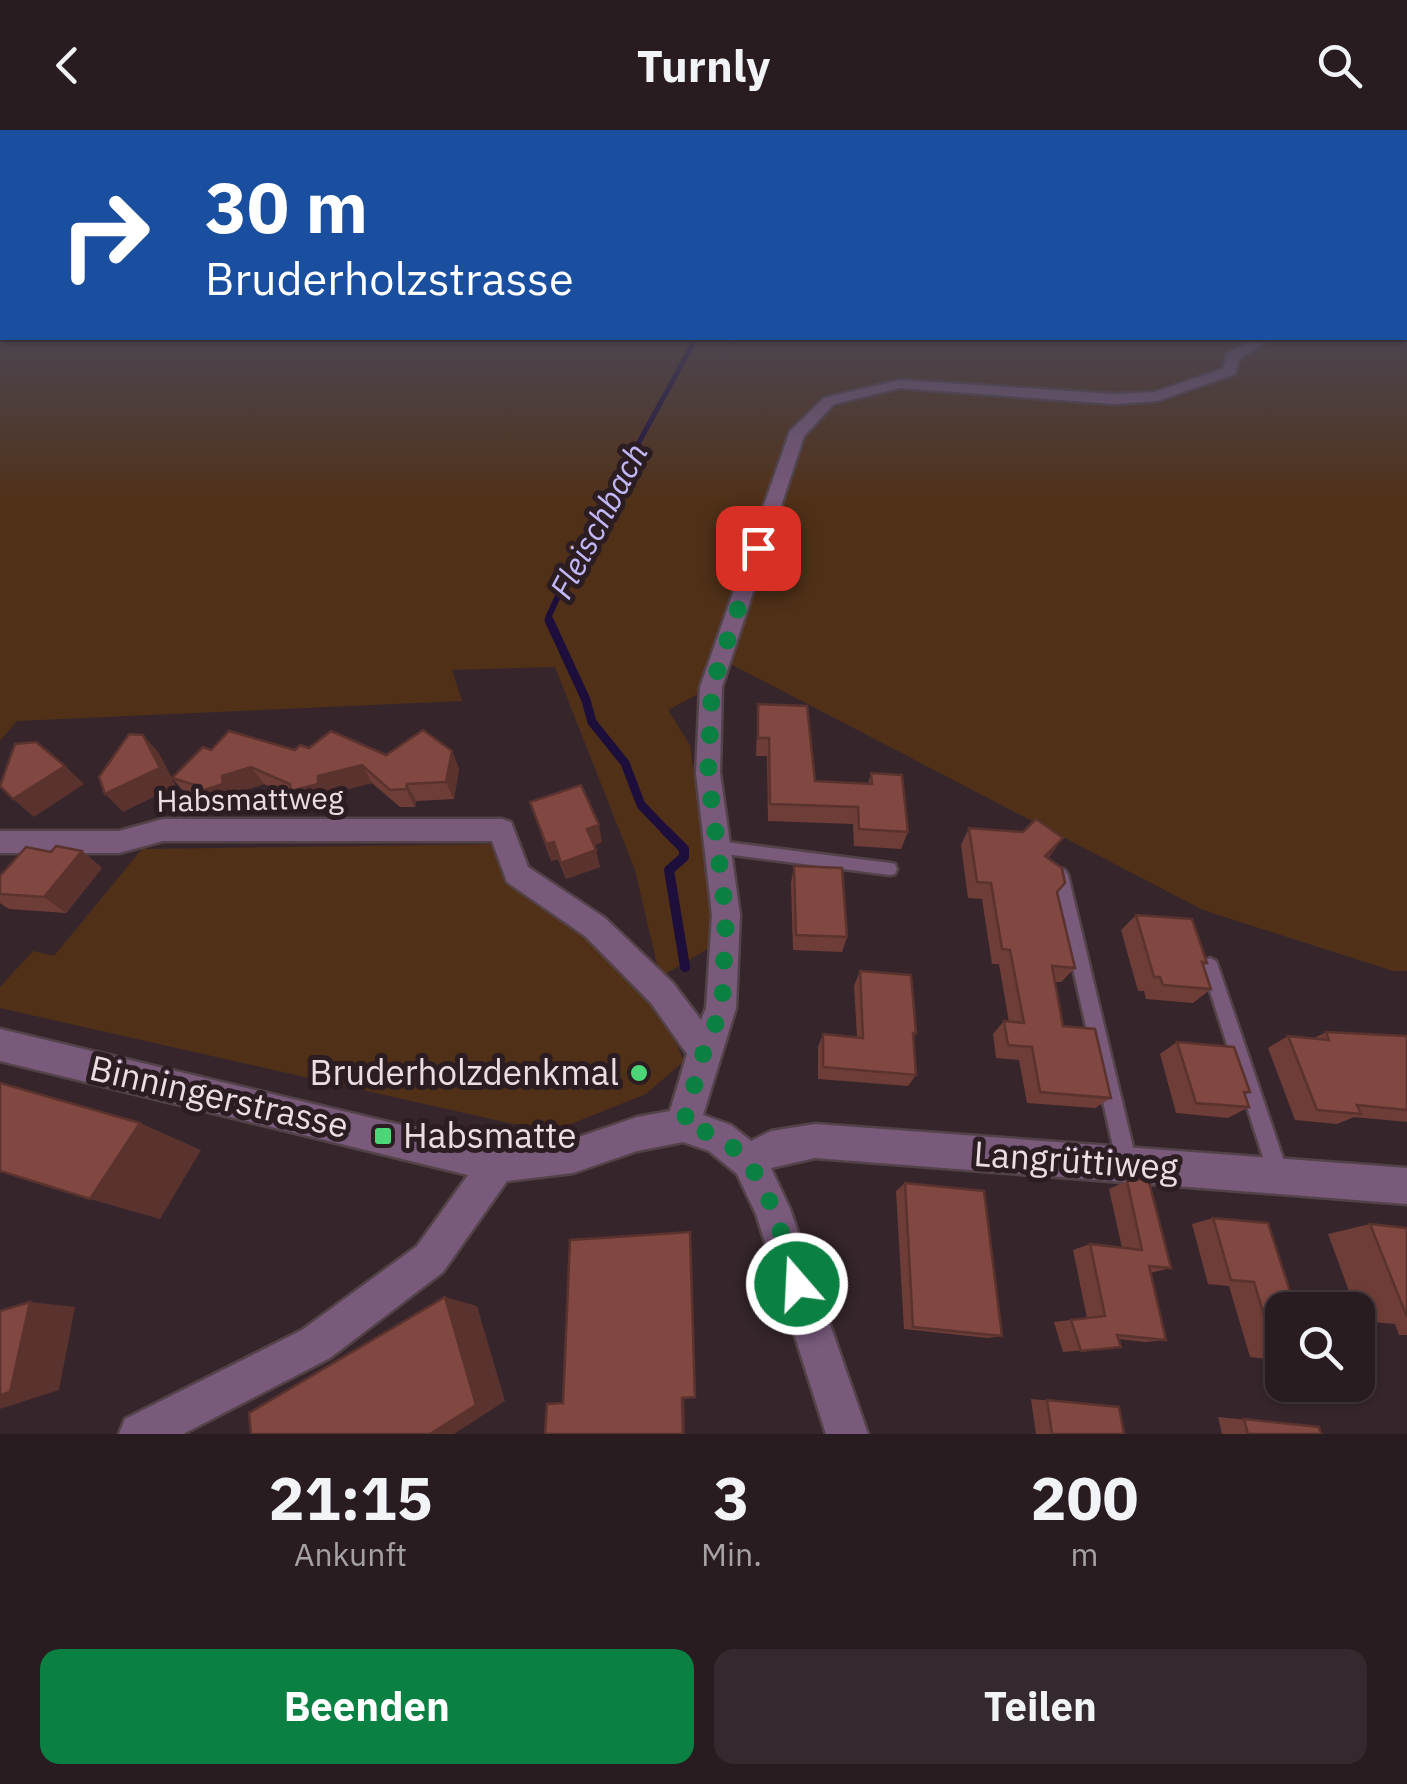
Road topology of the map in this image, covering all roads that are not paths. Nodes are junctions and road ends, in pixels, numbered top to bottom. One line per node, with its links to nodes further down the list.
1 (1201, 381): 3 (street)
2 (0, 842): 8 (street, Habsmattweg)
3 (718, 848): 4 (lane); 8 (street)
4 (890, 868)
5 (1060, 875): 11 (lane)
6 (1210, 966): 13 (lane)
7 (0, 1045): 12 (street, Binningerstrasse)
8 (704, 1051): 9 (street)
9 (683, 1125): 10 (street); 12 (street)
10 (750, 1162): 11 (street, Langrüttiweg); 16 (street)
11 (1127, 1164): 13 (street, Langrüttiweg)
12 (497, 1165): 15 (street)
13 (1279, 1176): 14 (street, Langrüttiweg)
14 (1407, 1186)
15 (140, 1434)
16 (848, 1434)

